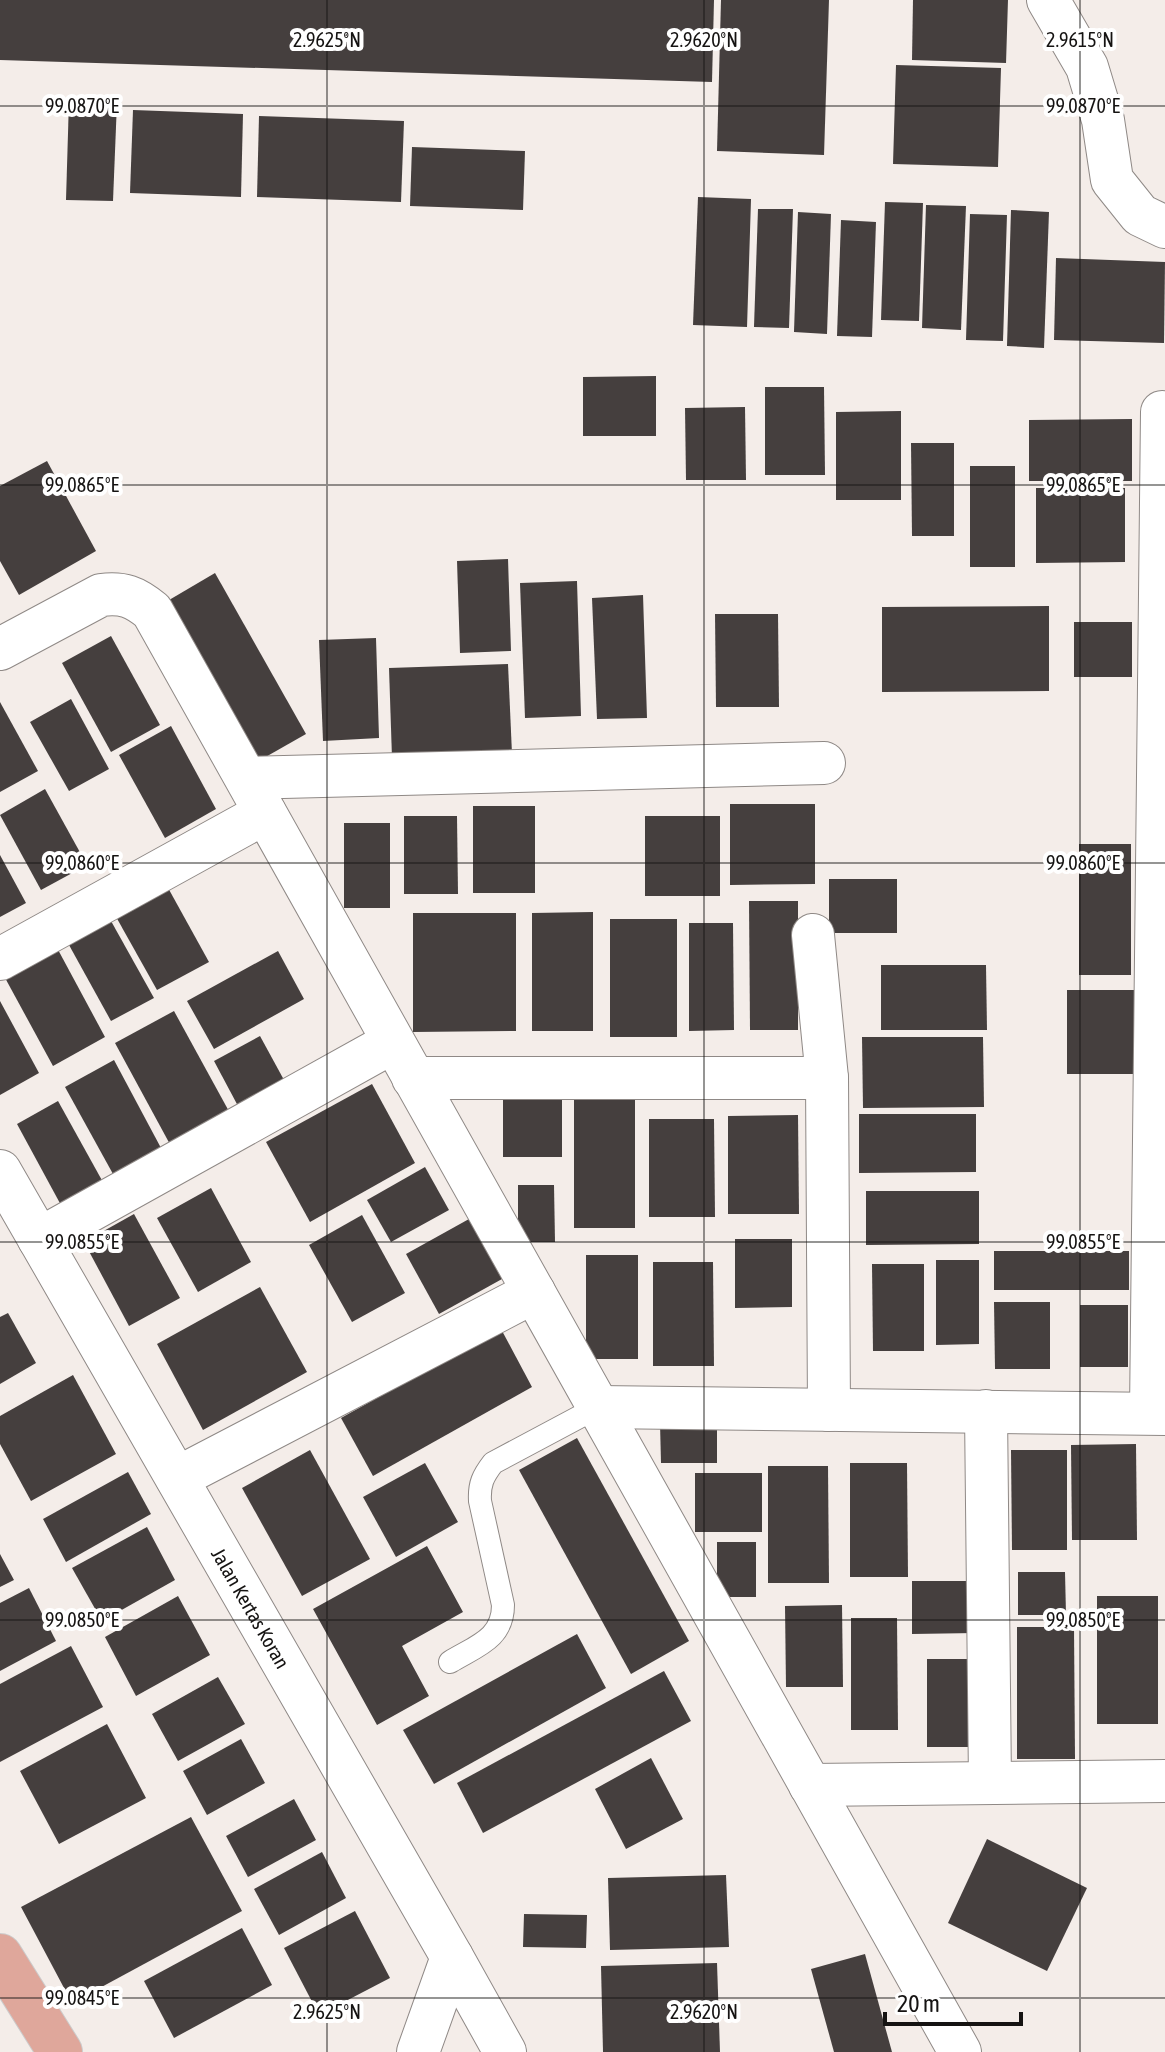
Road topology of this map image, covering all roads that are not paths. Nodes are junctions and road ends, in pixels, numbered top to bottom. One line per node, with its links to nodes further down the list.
1 (1048, 0): 2 (street)
2 (1165, 227)
3 (1162, 412): 18 (street)
4 (0, 649): 6 (street)
5 (824, 763): 6 (street)
6 (256, 796): 8 (street); 9 (street)
7 (813, 935): 11 (street)
8 (0, 959)
9 (393, 1042): 10 (street); 13 (street)
10 (413, 1078): 11 (street); 14 (street)
11 (827, 1078): 16 (street)
12 (0, 1171): 13 (street, Jalan Kertas Koran)
13 (39, 1239): 19 (street, Jalan Kertas Koran)
14 (534, 1292): 15 (street); 19 (street)
15 (598, 1407): 16 (street); 20 (lane); 23 (street)
16 (829, 1410): 17 (street)
17 (986, 1411): 18 (street); 22 (street)
18 (1158, 1414)
19 (177, 1478): 25 (street, Jalan Kertas Koran)
20 (450, 1662)
21 (1165, 1781): 22 (street)
22 (990, 1783): 23 (street)
23 (810, 1785): 29 (street)
24 (0, 1956): 26 (main road)
25 (452, 1957): 27 (street); 28 (street, Jalan Kertas Koran)
26 (60, 2052)
27 (418, 2052)
28 (505, 2052)
29 (960, 2052)

